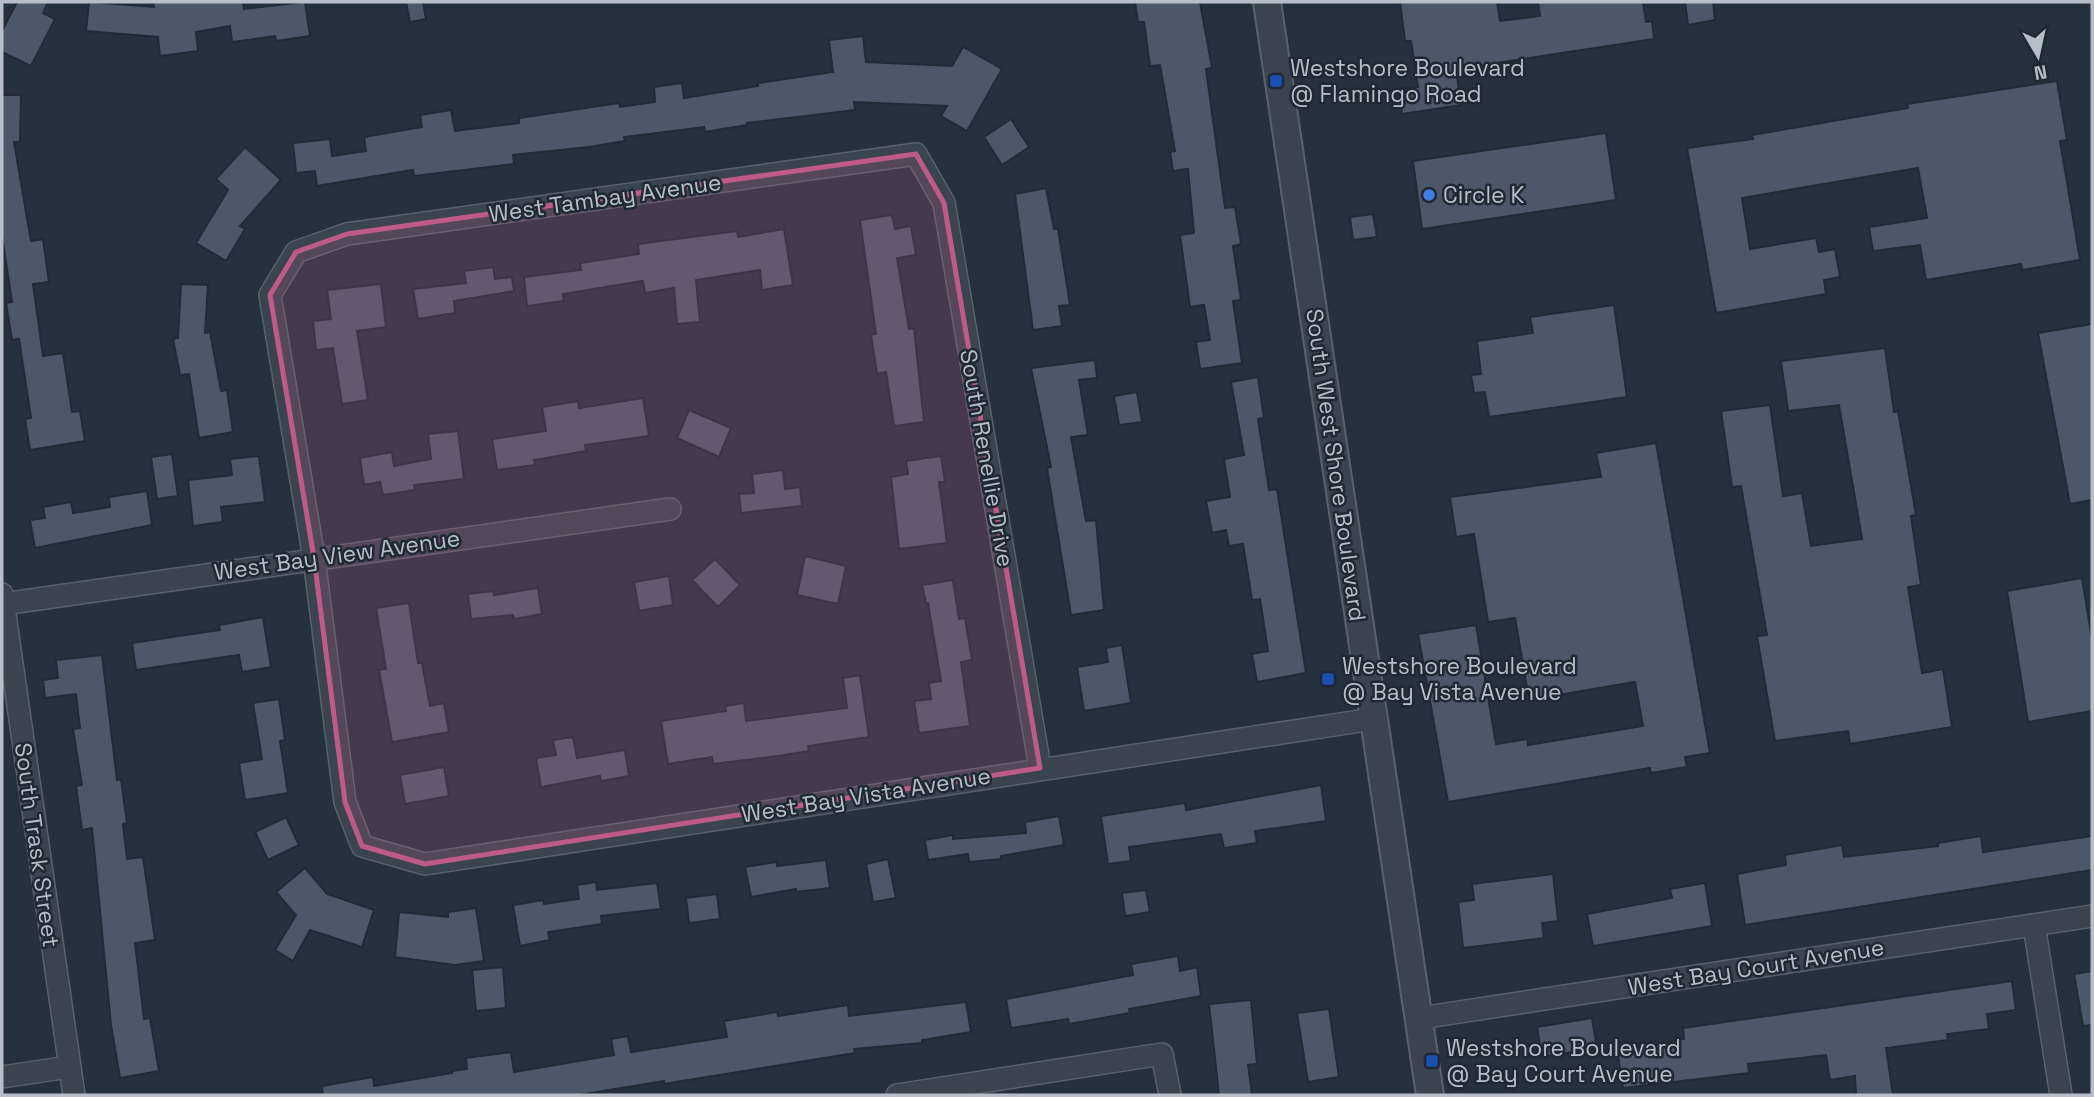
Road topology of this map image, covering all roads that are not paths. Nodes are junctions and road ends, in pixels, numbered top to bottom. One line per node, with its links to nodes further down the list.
1 (1267, 2): 6 (street, South West Shore Boulevard)
2 (916, 155): 4 (street, West Tambay Avenue); 7 (street, South Renellie Drive)
3 (670, 509): 4 (street, West Bay View Avenue)
4 (314, 558): 5 (street, West Bay View Avenue); 7 (street, West Bay Vista Avenue)
5 (3, 599): 11 (street, South Trask Street)
6 (1373, 719): 7 (street, West Bay Vista Avenue); 10 (street, South West Shore Boulevard)
7 (1040, 768)
8 (2092, 916): 9 (street, West Bay Court Avenue)
9 (2035, 925): 10 (street, West Bay Court Avenue); 17 (street)
10 (1420, 1018): 16 (street, South West Shore Boulevard)
11 (69, 1068): 12 (street); 13 (street, South Trask Street)
12 (2, 1077)
13 (74, 1095)
14 (897, 1095): 15 (street)
15 (1170, 1095)
16 (1430, 1095)
17 (2060, 1095)

